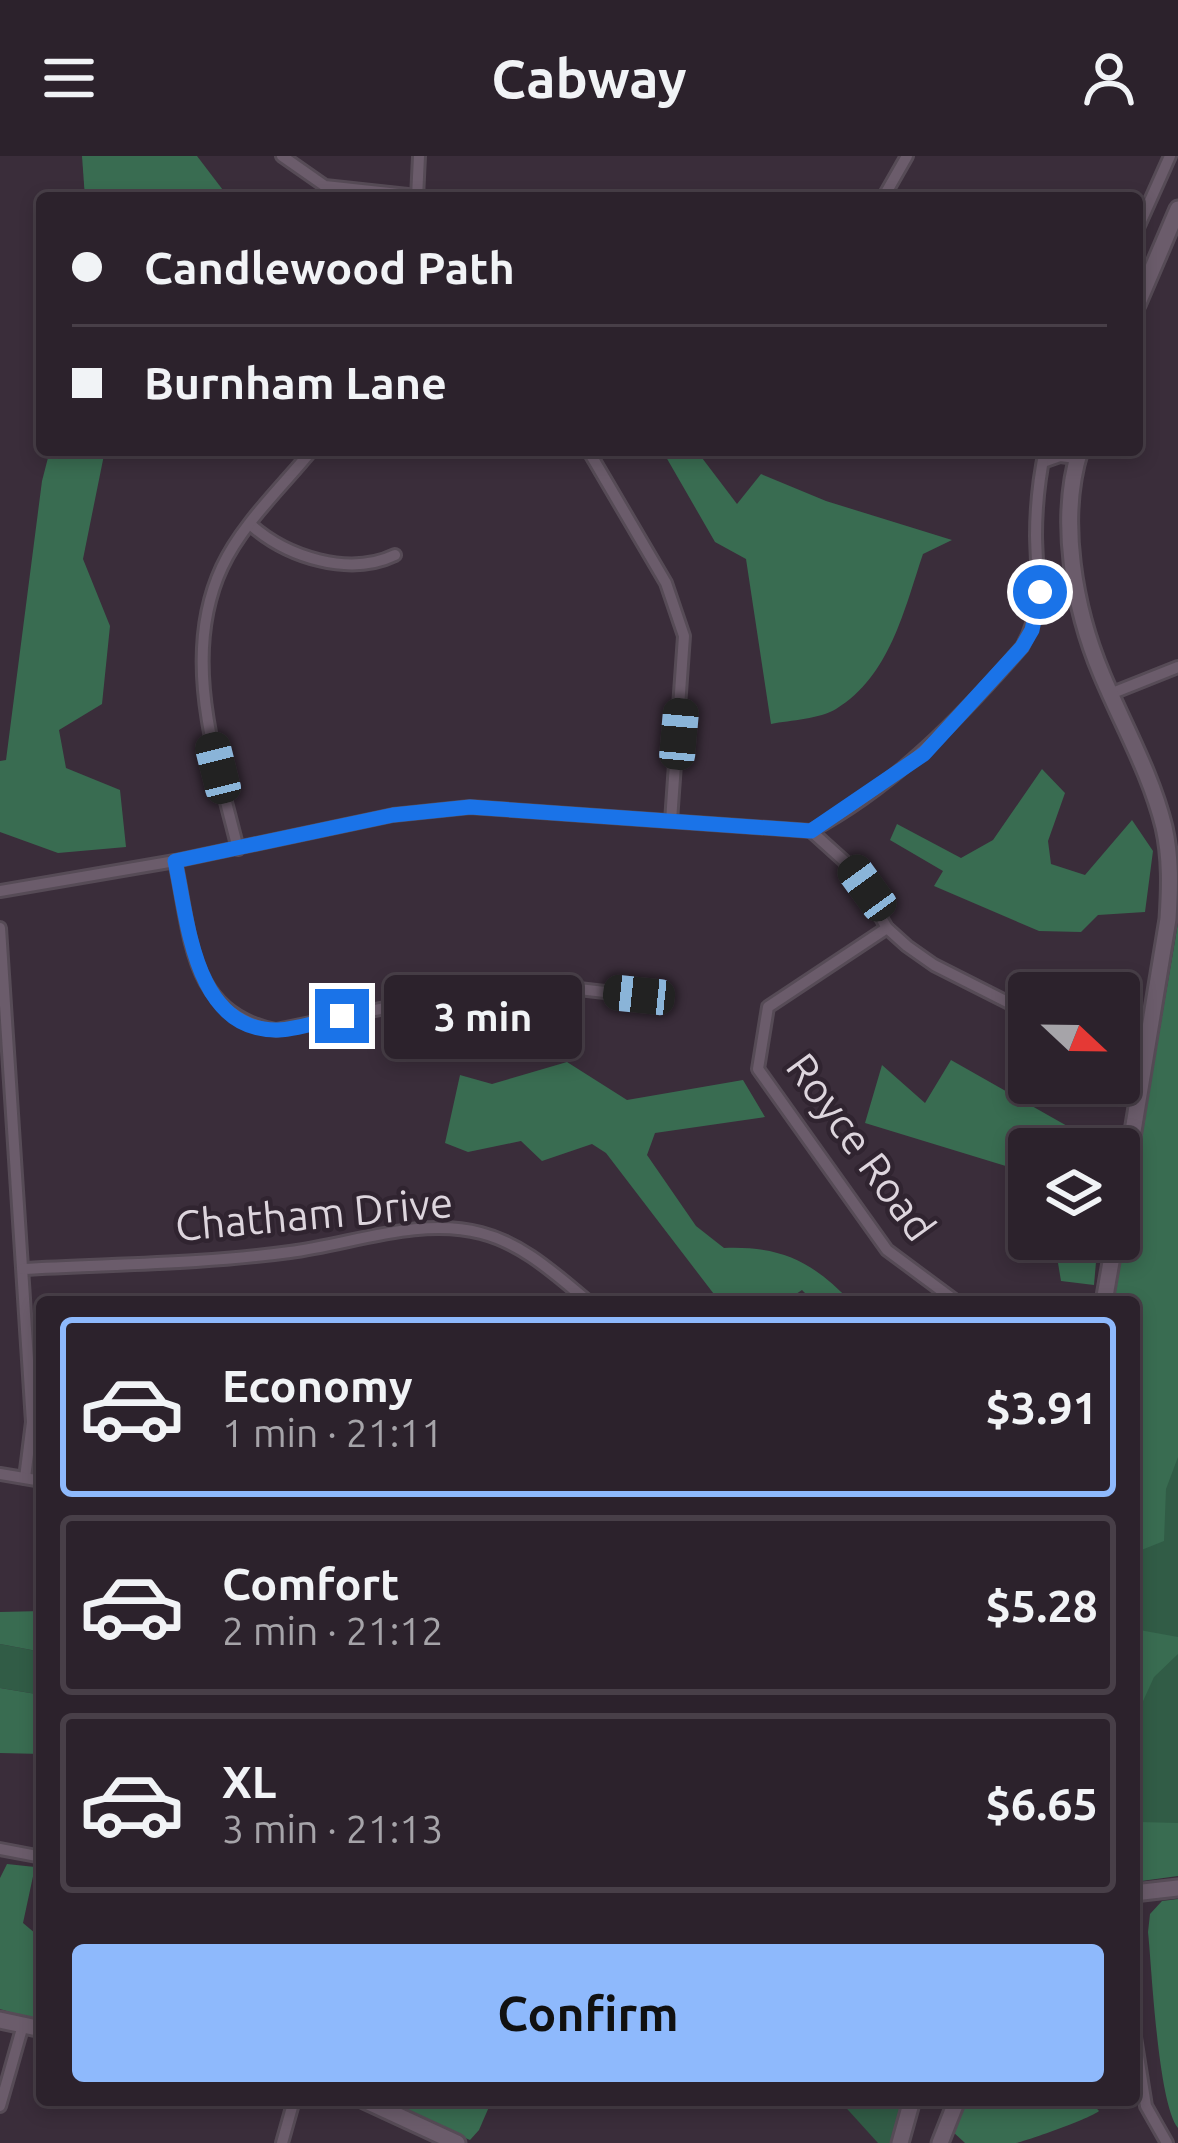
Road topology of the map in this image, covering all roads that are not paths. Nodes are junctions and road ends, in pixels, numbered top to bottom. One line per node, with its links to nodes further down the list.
1 (282, 156): 5 (street)
2 (419, 156): 6 (street)
3 (907, 156): 7 (street)
4 (1170, 156): 9 (street)
5 (375, 192)
6 (417, 192)
7 (886, 192)
8 (1178, 208): 10 (main road)
9 (1143, 217)
10 (1143, 291)
11 (308, 456): 15 (street)
12 (592, 456): 19 (street)
13 (1044, 456): 20 (street)
14 (1079, 456): 18 (main road)
15 (251, 525): 16 (street); 21 (street)
16 (395, 555)
17 (1178, 667): 18 (street)
18 (1110, 694): 29 (main road)
19 (671, 821): 20 (street); 21 (street)
20 (811, 831): 25 (street)
21 (238, 849): 22 (street)
22 (175, 861): 23 (street); 26 (street)
23 (0, 891)
24 (0, 928): 32 (street)
25 (887, 928): 27 (street); 33 (street, Royce Road)
26 (639, 995)
27 (1008, 1002)
28 (1140, 1043): 29 (street)
29 (1149, 1044): 30 (main road)
30 (1134, 1128)
31 (1111, 1260): 37 (main road)
32 (23, 1269): 34 (street, Chatham Drive); 39 (street)
33 (935, 1288): 35 (street); 36 (street, Royce Road)
34 (581, 1296)
35 (929, 1296)
36 (948, 1296)
37 (1105, 1296)
38 (0, 1474): 39 (street)
39 (25, 1478): 40 (street)
40 (36, 1480)
41 (0, 1849): 42 (street)
42 (36, 1856)
43 (1178, 1888): 44 (main road)
44 (1140, 1892)
45 (0, 2020): 46 (main road)
46 (23, 2025): 47 (main road); 49 (street)
47 (36, 2028)
48 (1140, 2068): 58 (street)
49 (0, 2105)
50 (292, 2106): 54 (street)
51 (377, 2106): 55 (main road)
52 (910, 2106): 56 (main road)
53 (955, 2106): 57 (main road)
54 (282, 2143)
55 (457, 2143)
56 (900, 2143)
57 (940, 2143)
58 (1167, 2143)

